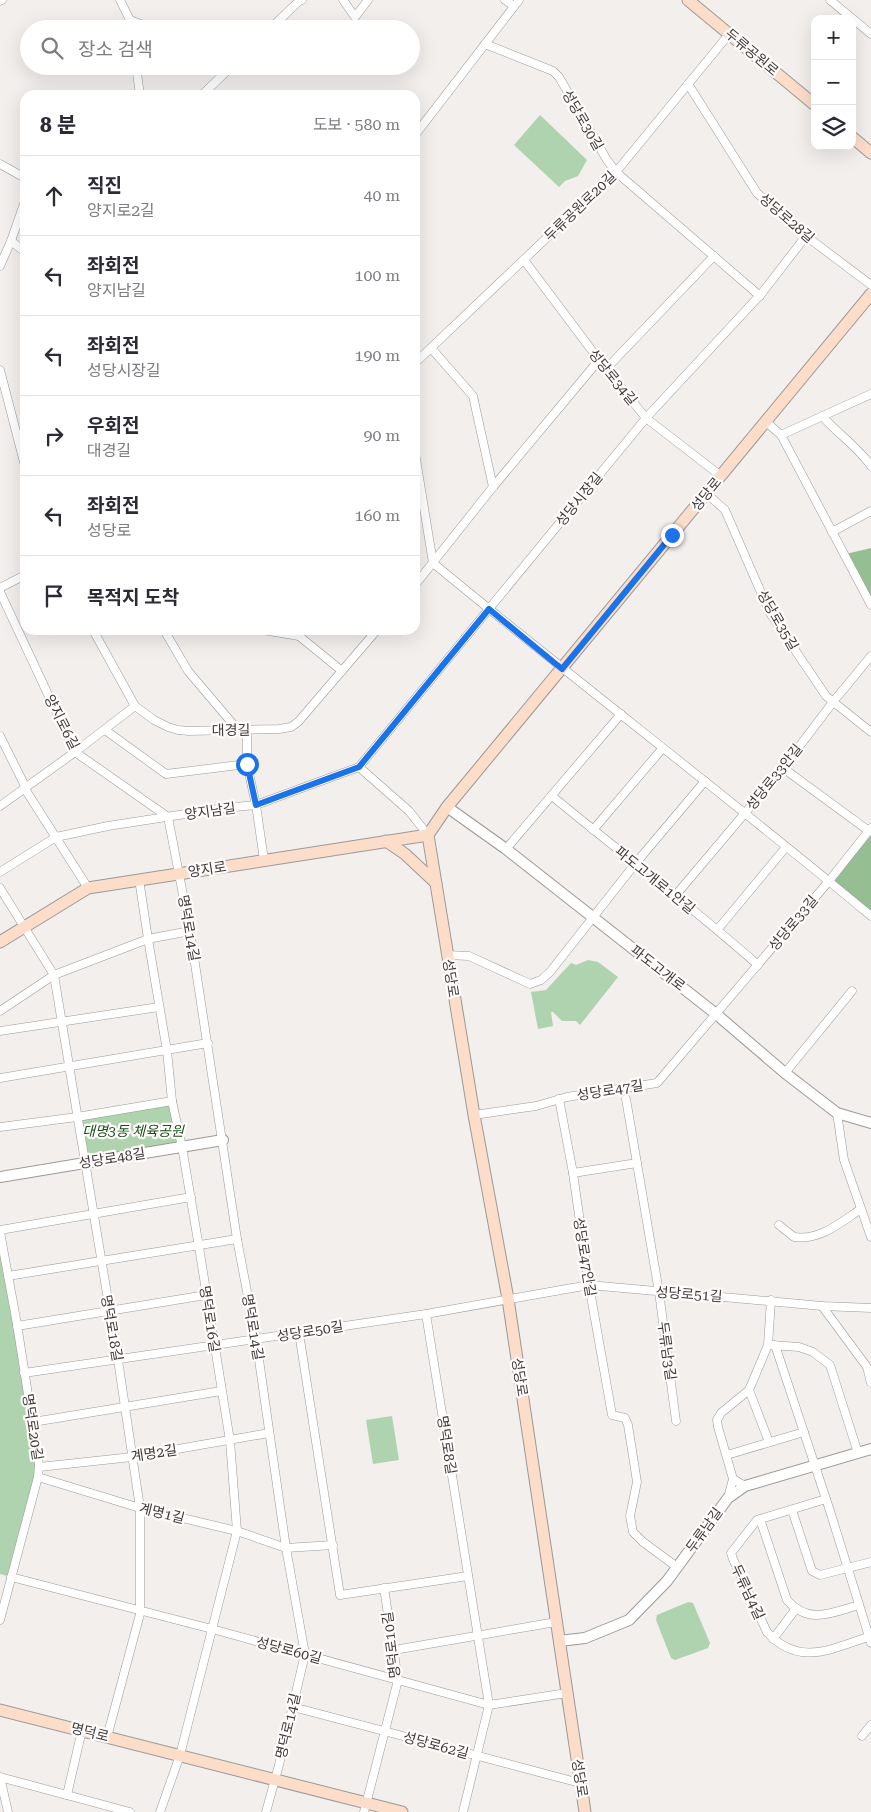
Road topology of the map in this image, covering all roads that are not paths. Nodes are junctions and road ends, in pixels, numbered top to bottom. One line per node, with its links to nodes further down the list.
1 (120, 0): 9 (street)
2 (302, 0): 10 (street)
3 (343, 0): 4 (street)
4 (368, 0)
5 (505, 0): 8 (street)
6 (830, 0): 12 (street)
7 (691, 1): 11 (main road, 두류공원로)
8 (516, 3): 13 (street)
9 (130, 20)
10 (280, 20)
11 (730, 33): 16 (street, 두류공원로20길); 19 (main road, 두류공원로)
12 (871, 34)
13 (486, 44): 20 (street); 24 (street, 성당로30길)
14 (137, 75): 17 (street)
15 (223, 75): 18 (street)
16 (688, 84): 24 (street, 두류공원로20길); 27 (street, 성당로28길)
17 (139, 90)
18 (207, 90)
19 (811, 102)
20 (420, 129)
21 (856, 140): 22 (main road)
22 (871, 153)
23 (0, 164): 25 (street)
24 (616, 172): 30 (street, 성당로30길); 31 (street, 두류공원로20길)
25 (20, 175)
26 (20, 215): 28 (street)
27 (806, 236): 33 (street, 성당로28길); 35 (street, 성당시장길)
28 (11, 241): 29 (street); 32 (street)
29 (20, 248)
30 (714, 256): 35 (street, 성당로30길); 39 (street)
31 (524, 260): 36 (street, 두류공원로20길); 38 (street, 성당로34길)
32 (0, 266)
33 (871, 286)
34 (871, 294): 45 (main road, 성당로)
35 (760, 296): 44 (street, 성당시장길)
36 (431, 348): 37 (street, 두류공원로20길); 51 (street)
37 (420, 358)
38 (598, 360): 39 (street, 성당로34길); 51 (street)
39 (606, 369): 44 (street, 성당로34길)
40 (0, 370): 42 (street)
41 (871, 394): 43 (street)
42 (4, 404): 47 (street)
43 (822, 416): 46 (street); 48 (street)
44 (646, 418): 49 (street, 성당로34길); 61 (street, 성당시장길)
45 (765, 422): 46 (street); 49 (main road, 성당로)
46 (781, 435): 54 (street)
47 (20, 450)
48 (871, 466)
49 (721, 476): 52 (main road, 성당로)
50 (420, 484): 55 (street)
51 (493, 487): 55 (street)
52 (706, 494): 69 (main road, 성당로); 71 (street, 성당로35길)
53 (871, 511): 54 (street)
54 (832, 532): 60 (street)
55 (433, 563): 57 (street); 61 (street)
56 (20, 578): 58 (street)
57 (420, 579)
58 (0, 588)
59 (0, 592): 62 (street, 양지로6길)
60 (871, 605)
61 (489, 609): 69 (street); 82 (street, 성당시장길)
62 (20, 635)
63 (20, 635): 80 (street, 양지로6길)
64 (96, 635): 72 (street, 대경길)
65 (167, 635): 75 (street)
66 (300, 635): 70 (street)
67 (373, 635): 70 (street, 대경길)
68 (871, 656): 71 (street, 성당로33안길)
69 (562, 669): 73 (street); 89 (main road, 성당로)
70 (342, 671): 76 (street, 대경길)
71 (833, 702): 77 (street, 성당로35길); 83 (street, 성당로33안길)
72 (135, 706): 74 (street); 75 (street, 대경길)
73 (621, 714): 79 (street); 86 (street)
74 (105, 730): 80 (street); 81 (street)
75 (238, 730): 76 (street, 대경길)
76 (247, 730): 81 (street)
77 (871, 732)
78 (0, 736): 85 (street)
79 (662, 748): 84 (street); 92 (street)
80 (75, 752): 85 (street); 91 (street, 양지로6길)
81 (247, 764): 87 (street)
82 (359, 767): 87 (street, 양지남길); 94 (street)
83 (783, 768): 90 (street, 성당로33안길); 93 (street, 성당로33길)
84 (705, 781): 90 (street); 100 (street)
85 (26, 789): 88 (street); 95 (street)
86 (552, 796): 92 (street, 파도고개로1안길); 98 (street)
87 (256, 805): 91 (street, 양지남길); 99 (street)
88 (0, 806)
89 (447, 807): 94 (main road, 성당로); 98 (street, 파도고개로)
90 (746, 813): 97 (street); 108 (street, 성당로33안길)
91 (168, 817): 95 (street, 양지남길); 102 (street)
92 (593, 830): 100 (street, 파도고개로1안길)
93 (870, 830): 104 (street, 성당로33길)
94 (428, 835): 96 (main road, 양지로); 105 (main road, 성당로)
95 (56, 837): 101 (street, 양지남길); 107 (street)
96 (386, 841): 99 (main road, 양지로); 105 (main road)
97 (786, 847): 104 (street); 112 (street)
98 (506, 849): 110 (street, 파도고개로)
99 (264, 860): 102 (main road, 양지로)
100 (635, 864): 108 (street, 파도고개로1안길); 110 (street)
101 (0, 872)
102 (179, 873): 103 (main road, 양지로); 113 (street, 명덕로14길)
103 (139, 879): 107 (main road, 양지로); 114 (street, 명덕로16길)
104 (829, 881): 109 (street); 117 (street, 성당로33길)
105 (436, 883): 116 (main road, 성당로)
106 (0, 888): 111 (street, 명덕로18길)
107 (88, 888): 111 (main road, 양지로)
108 (675, 896): 112 (street, 파도고개로1안길)
109 (871, 916)
110 (592, 917): 116 (street); 122 (street, 파도고개로)
111 (24, 926): 115 (main road, 양지로); 118 (street, 명덕로18길)
112 (718, 929): 117 (street, 파도고개로1안길)
113 (190, 931): 114 (street); 125 (street, 명덕로14길)
114 (148, 939): 118 (street); 120 (street, 명덕로16길)
115 (0, 942)
116 (447, 954): 136 (main road, 성당로)
117 (758, 965): 122 (street, 성당로33길)
118 (54, 976): 121 (street); 123 (street, 명덕로18길)
119 (852, 991): 128 (street)
120 (159, 1006): 123 (street); 126 (street, 명덕로16길)
121 (0, 1011)
122 (716, 1014): 128 (street, 파도고개로); 130 (street, 성당로47길)
123 (61, 1022): 124 (street); 127 (street, 명덕로18길)
124 (0, 1031)
125 (208, 1044): 126 (street); 140 (street, 명덕로14길)
126 (167, 1051): 127 (street); 134 (street, 명덕로16길)
127 (69, 1066): 129 (street); 137 (street, 명덕로18길)
128 (784, 1074): 135 (street, 파도고개로)
129 (0, 1078)
130 (632, 1087): 131 (street, 성당로47길); 133 (street)
131 (615, 1090): 132 (street, 성당로47길); 133 (street)
132 (559, 1099): 136 (street, 성당로47길); 144 (street, 성당로47안길)
133 (626, 1099): 143 (street, 두류남3길)
134 (172, 1101): 137 (street); 141 (street, 명덕로16길)
135 (837, 1113): 138 (street, 파도고개로); 147 (street)
136 (474, 1115): 159 (main road, 성당로)
137 (77, 1117): 139 (street); 142 (street, 명덕로18길)
138 (871, 1123)
139 (0, 1127)
140 (223, 1140): 141 (street, 성당로48길); 152 (street, 명덕로14길)
141 (182, 1147): 142 (street, 성당로48길); 146 (street, 명덕로16길)
142 (84, 1163): 145 (street, 성당로48길); 148 (street, 명덕로18길)
143 (637, 1163): 144 (street); 157 (street, 두류남3길)
144 (573, 1173): 156 (street, 성당로47안길)
145 (0, 1177)
146 (191, 1197): 148 (street); 153 (street, 명덕로16길)
147 (861, 1208): 149 (street); 151 (street)
148 (94, 1215): 150 (street); 154 (street, 명덕로18길)
149 (779, 1225)
150 (0, 1231): 155 (street, 명덕로20길)
151 (871, 1236)
152 (238, 1240): 153 (street); 167 (street, 명덕로14길)
153 (199, 1247): 154 (street); 158 (street, 명덕로16길)
154 (102, 1262): 155 (street); 163 (street, 명덕로18길)
155 (8, 1276): 165 (street, 명덕로20길)
156 (589, 1285): 157 (street, 성당로51길); 159 (street, 성당로51길); 200 (street, 성당로47안길)
157 (659, 1292): 160 (street, 성당로51길); 176 (street, 두류남3길)
158 (206, 1295): 163 (street); 168 (street, 명덕로16길)
159 (508, 1299): 164 (street, 성당로50길); 209 (main road, 성당로)
160 (770, 1300): 161 (street, 성당로51길); 169 (street)
161 (822, 1306): 162 (street, 성당로51길); 172 (street)
162 (871, 1308)
163 (109, 1311): 165 (street); 170 (street, 명덕로18길)
164 (426, 1314): 166 (street, 성당로50길); 202 (street, 명덕로8길)
165 (17, 1326): 171 (street, 명덕로20길)
166 (299, 1333): 167 (street, 성당로50길); 197 (street)
167 (256, 1339): 168 (street, 성당로50길); 179 (street, 명덕로14길)
168 (214, 1344): 170 (street, 성당로50길); 174 (street, 명덕로16길)
169 (772, 1345): 173 (street); 178 (street); 183 (street)
170 (118, 1360): 171 (street, 성당로50길); 175 (street, 명덕로18길)
171 (24, 1373): 177 (street, 명덕로20길)
172 (871, 1383)
173 (749, 1390): 181 (street); 184 (street)
174 (221, 1391): 175 (street); 180 (street, 명덕로16길)
175 (125, 1407): 177 (street); 185 (street, 명덕로18길)
176 (676, 1420)
177 (33, 1422): 187 (street, 명덕로20길)
178 (804, 1432): 181 (street); 186 (street)
179 (269, 1433): 180 (street, 계명2길); 198 (street, 명덕로14길)
180 (230, 1441): 185 (street, 계명2길); 196 (street, 명덕로16길)
181 (769, 1442): 184 (street)
182 (871, 1449): 183 (street, 두류남길)
183 (858, 1453): 186 (street, 두류남길)
184 (727, 1455): 189 (street)
185 (132, 1457): 187 (street, 계명2길); 193 (street, 명덕로18길)
186 (815, 1466): 190 (street, 두류남길); 192 (street)
187 (39, 1467): 188 (street, 명덕로20길)
188 (38, 1477): 193 (street, 계명1길); 203 (street, 명덕로20길)
189 (733, 1479): 190 (street); 191 (street)
190 (745, 1486): 191 (street, 두류남길)
191 (728, 1498): 200 (street, 두류남길)
192 (826, 1499): 194 (street); 201 (street)
193 (140, 1508): 196 (street, 계명1길); 206 (street, 명덕로18길)
194 (792, 1510): 195 (street); 201 (street)
195 (760, 1519): 207 (street); 212 (street, 두류남4길)
196 (237, 1531): 198 (street, 계명1길); 210 (street, 명덕로16길)
197 (333, 1545): 198 (street); 204 (street)
198 (286, 1548): 216 (street, 명덕로14길)
199 (871, 1562): 201 (street)
200 (677, 1568): 214 (street, 두류남길)
201 (848, 1569): 205 (street)
202 (468, 1576): 204 (street); 211 (street, 명덕로8길)
203 (12, 1577): 206 (street, 성당로60길); 208 (street, 명덕로20길)
204 (384, 1588): 215 (street, 명덕로10길)
205 (859, 1605): 207 (street); 213 (street)
206 (140, 1610): 210 (street, 성당로60길); 225 (street, 명덕로18길)
207 (796, 1610): 212 (street)
208 (0, 1620)
209 (556, 1622): 211 (street); 214 (main road, 성당로)
210 (212, 1629): 216 (street, 성당로60길); 227 (street, 명덕로16길)
211 (477, 1637): 215 (street); 219 (street, 명덕로8길)
212 (773, 1639): 213 (street)
213 (870, 1639)
214 (559, 1641): 218 (main road, 성당로)
215 (394, 1650): 217 (street, 명덕로10길)
216 (305, 1654): 217 (street, 성당로60길); 220 (street, 명덕로14길)
217 (398, 1680): 219 (street, 성당로60길); 224 (street, 명덕로10길)
218 (567, 1693): 219 (street, 성당로60길); 231 (main road, 성당로)
219 (489, 1705): 228 (street, 명덕로8길)
220 (293, 1707): 224 (street, 성당로62길); 230 (street, 명덕로14길)
221 (0, 1710): 223 (main road, 명덕로)
222 (871, 1725): 226 (street)
223 (82, 1730): 225 (main road, 명덕로); 232 (street)
224 (385, 1732): 228 (street, 성당로62길); 233 (street, 명덕로10길)
225 (107, 1737): 227 (main road, 명덕로)
226 (871, 1738)
227 (180, 1755): 230 (main road, 명덕로); 236 (street)
228 (477, 1756): 231 (street, 성당로62길); 239 (street, 명덕로8길)
229 (0, 1777): 232 (street); 234 (street)
230 (276, 1780): 233 (main road, 명덕로); 237 (street)
231 (580, 1783): 240 (main road, 성당로)
232 (67, 1795): 235 (street)
233 (365, 1807): 238 (main road, 명덕로)
234 (8, 1812)
235 (130, 1812)
236 (160, 1812)
237 (266, 1812)
238 (402, 1812)
239 (463, 1812)
240 (585, 1812)

